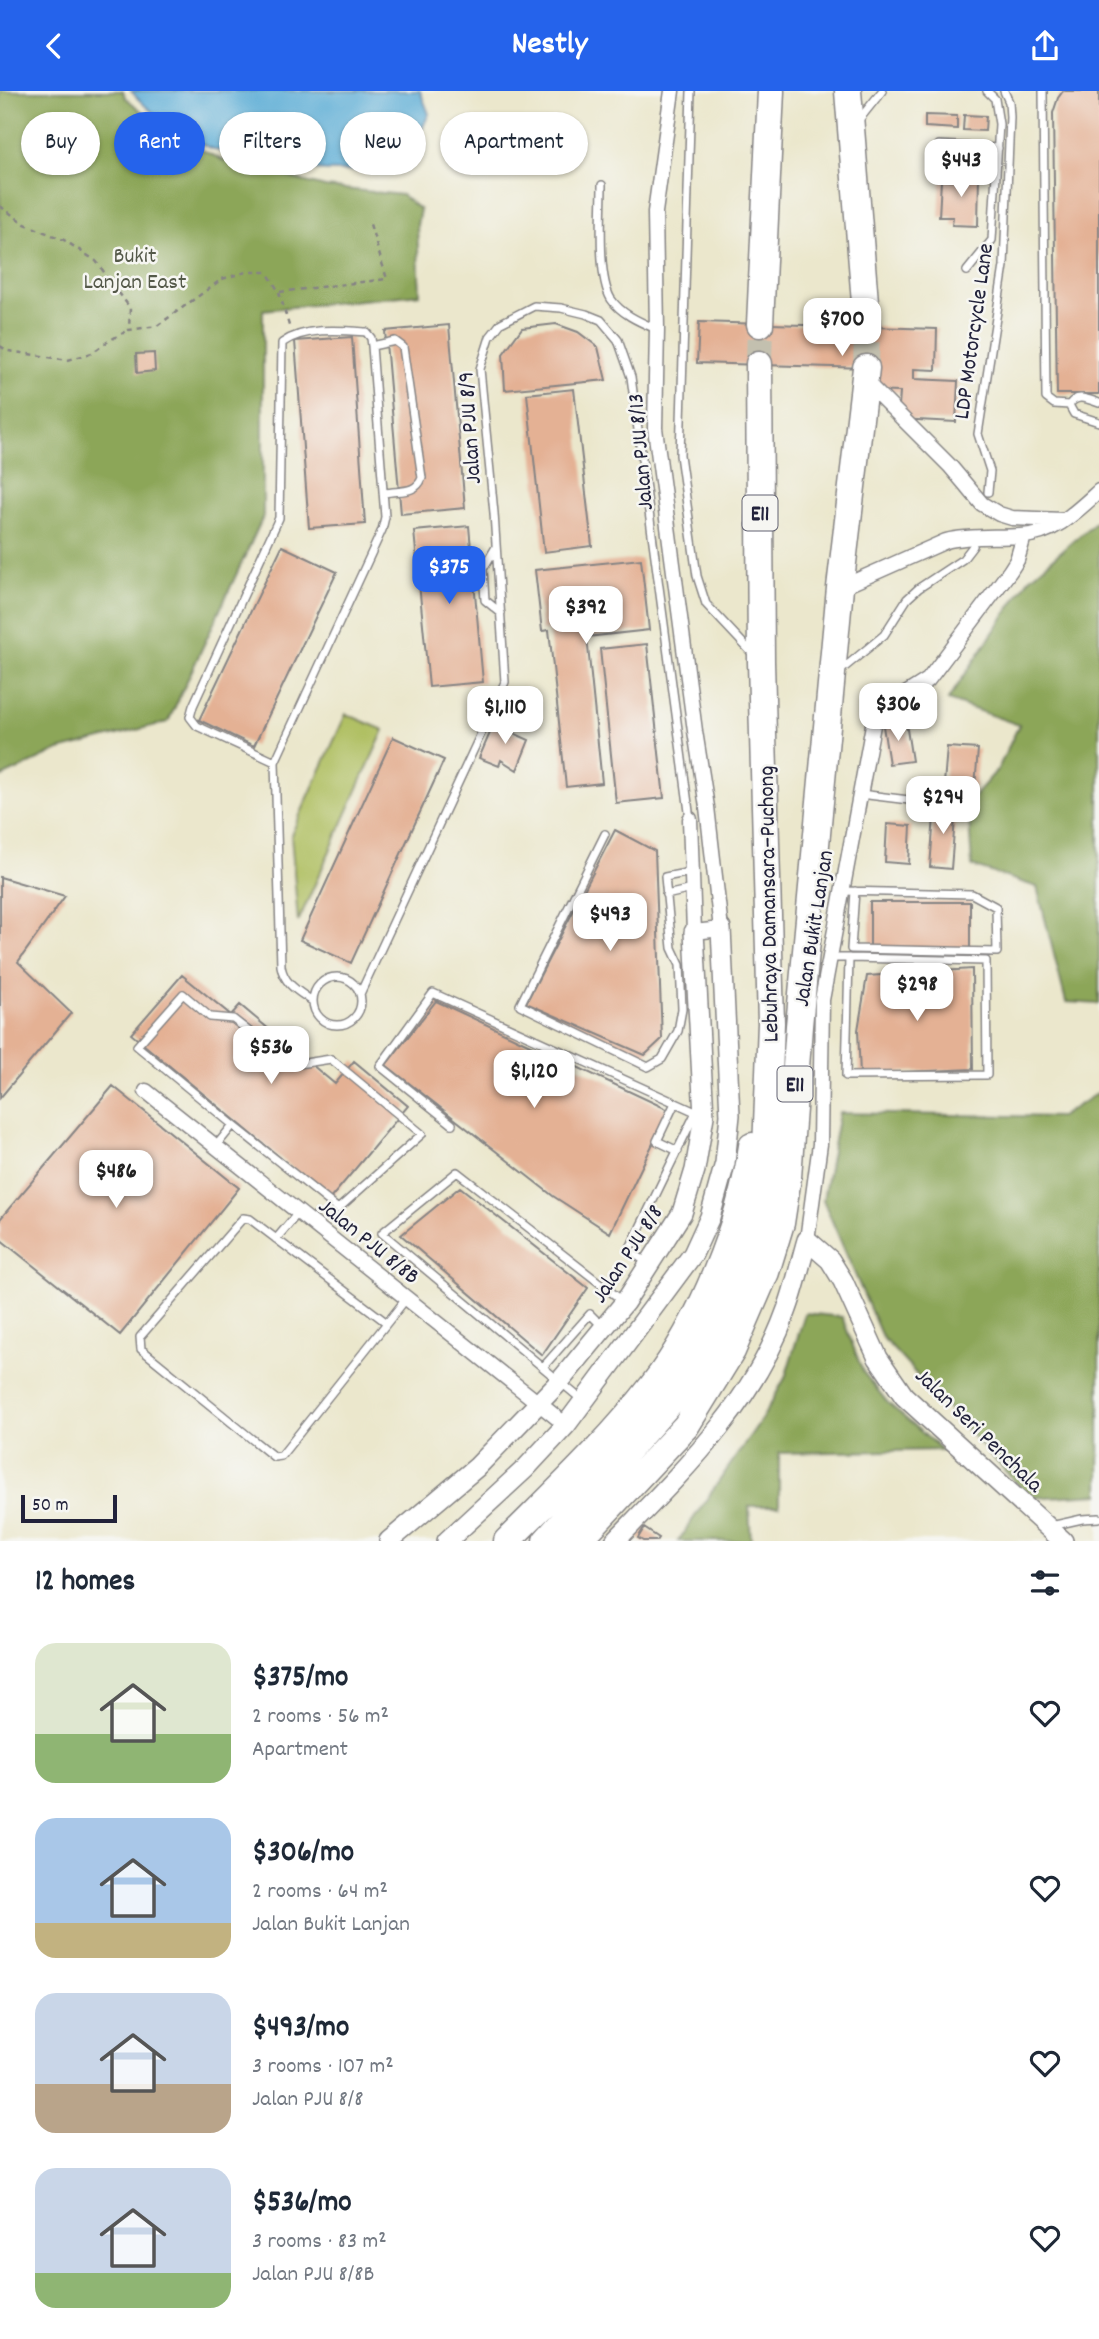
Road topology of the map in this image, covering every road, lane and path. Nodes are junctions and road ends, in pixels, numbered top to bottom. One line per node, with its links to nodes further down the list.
1 (672, 91): 19 (street, Jalan PJU 8/13)
2 (691, 91): 38 (lane)
3 (771, 91): 17 (highway)
4 (848, 91): 9 (highway)
5 (882, 91): 9 (lane)
6 (987, 91): 11 (lane)
7 (1004, 91): 30 (lane, LDP Motorcycle Lane)
8 (1043, 91): 27 (lane)
9 (851, 130): 18 (highway)
10 (939, 145): 11 (lane)
11 (998, 148): 15 (lane)
12 (602, 185): 19 (lane)
13 (0, 207): 20 (path)
14 (369, 221): 16 (path)
15 (967, 271)
16 (279, 292): 20 (path); 21 (path)
17 (760, 324)
18 (867, 327)
19 (657, 329): 43 (street, Jalan PJU 8/13)
20 (129, 330): 22 (path)
21 (292, 335): 23 (lane, Jalan PJU 8/9); 40 (lane)
22 (0, 346)
23 (372, 346): 31 (lane, Jalan PJU 8/9); 31 (lane)
24 (759, 365): 38 (highway, Lebuhraya Damansara–Puchong / E11)
25 (865, 374): 32 (street); 36 (highway, Lebuhraya Damansara–Puchong / E11)
26 (1099, 403): 27 (lane)
27 (1069, 405): 28 (lane)
28 (1099, 422)
29 (1099, 491): 32 (street)
30 (988, 492)
31 (385, 493): 40 (lane, Jalan PJU 8/9)
32 (1065, 520): 33 (street)
33 (1024, 536): 36 (street); 41 (street, Jalan Bukit Lanjan)
34 (973, 546): 39 (lane)
35 (496, 547): 37 (lane, Jalan PJU 8/9); 37 (lane); 44 (lane, Jalan PJU 8/9)
36 (841, 588): 39 (highway, Lebuhraya Damansara–Puchong / E11)
37 (501, 613): 56 (lane, Jalan PJU 8/9)
38 (761, 662): 58 (highway, Lebuhraya Damansara–Puchong / E11)
39 (833, 677): 87 (highway, Lebuhraya Damansara–Puchong / E11)
40 (275, 762): 57 (lane, Jalan PJU 8/9)
41 (860, 794): 42 (lane); 50 (street, Jalan Bukit Lanjan)
42 (933, 803)
43 (707, 807): 46 (street); 48 (street, Jalan PJU 8/13)
44 (690, 819): 46 (street); 47 (street, Jalan PJU 8/8)
45 (605, 834): 51 (lane)
46 (698, 838): 47 (street); 48 (street)
47 (692, 868): 49 (street, Jalan PJU 8/8); 51 (lane)
48 (717, 888): 52 (street)
49 (693, 889): 51 (lane); 53 (street, Jalan PJU 8/8)
50 (848, 891): 50 (lane); 54 (street, Jalan Bukit Lanjan)
51 (666, 895)
52 (721, 929): 53 (street); 76 (street)
53 (694, 932): 61 (street, Jalan PJU 8/8)
54 (829, 958): 55 (lane); 68 (street, Jalan Bukit Lanjan)
55 (849, 958): 55 (lane)
56 (360, 994): 57 (lane); 57 (lane, Jalan PJU 8/9)
57 (312, 1001)
58 (771, 1023): 85 (highway); 86 (highway, Lebuhraya Damansara–Puchong / E11)
59 (146, 1091): 64 (street, Jalan PJU 8/8B)
60 (675, 1103): 61 (lane); 62 (lane); 65 (lane)
61 (700, 1114): 65 (lane); 69 (street, Jalan PJU 8/8)
62 (452, 1124)
63 (233, 1125): 63 (lane); 64 (lane)
64 (216, 1147): 66 (street, Jalan PJU 8/8B)
65 (678, 1151): 69 (lane)
66 (298, 1212): 67 (lane); 70 (street, Jalan PJU 8/8B)
67 (276, 1239): 72 (lane); 72 (lane)
68 (807, 1240): 81 (street, Jalan Seri Penchala); 88 (street, Jalan Bukit Lanjan)
69 (651, 1265): 71 (street, Jalan PJU 8/8)
70 (407, 1299): 72 (lane); 77 (street, Jalan PJU 8/8B)
71 (625, 1302): 73 (street, Jalan PJU 8/8); 74 (lane)
72 (387, 1323)
73 (605, 1329): 74 (lane); 75 (street, Jalan PJU 8/8)
74 (543, 1367): 75 (lane)
75 (560, 1381): 76 (lane); 77 (street, Jalan PJU 8/8)
76 (584, 1401): 78 (street)
77 (539, 1403): 78 (street, Jalan PJU 8/8B); 82 (street, Jalan PJU 8/8)
78 (566, 1425): 80 (street)
79 (1099, 1518): 81 (lane)
80 (467, 1523): 83 (street); 84 (street)
81 (1047, 1527): 89 (street, Jalan Seri Penchala)
82 (389, 1541)
83 (447, 1541)
84 (457, 1541)
85 (507, 1541)
86 (546, 1541)
87 (578, 1541)
88 (614, 1541)
89 (1063, 1541)

